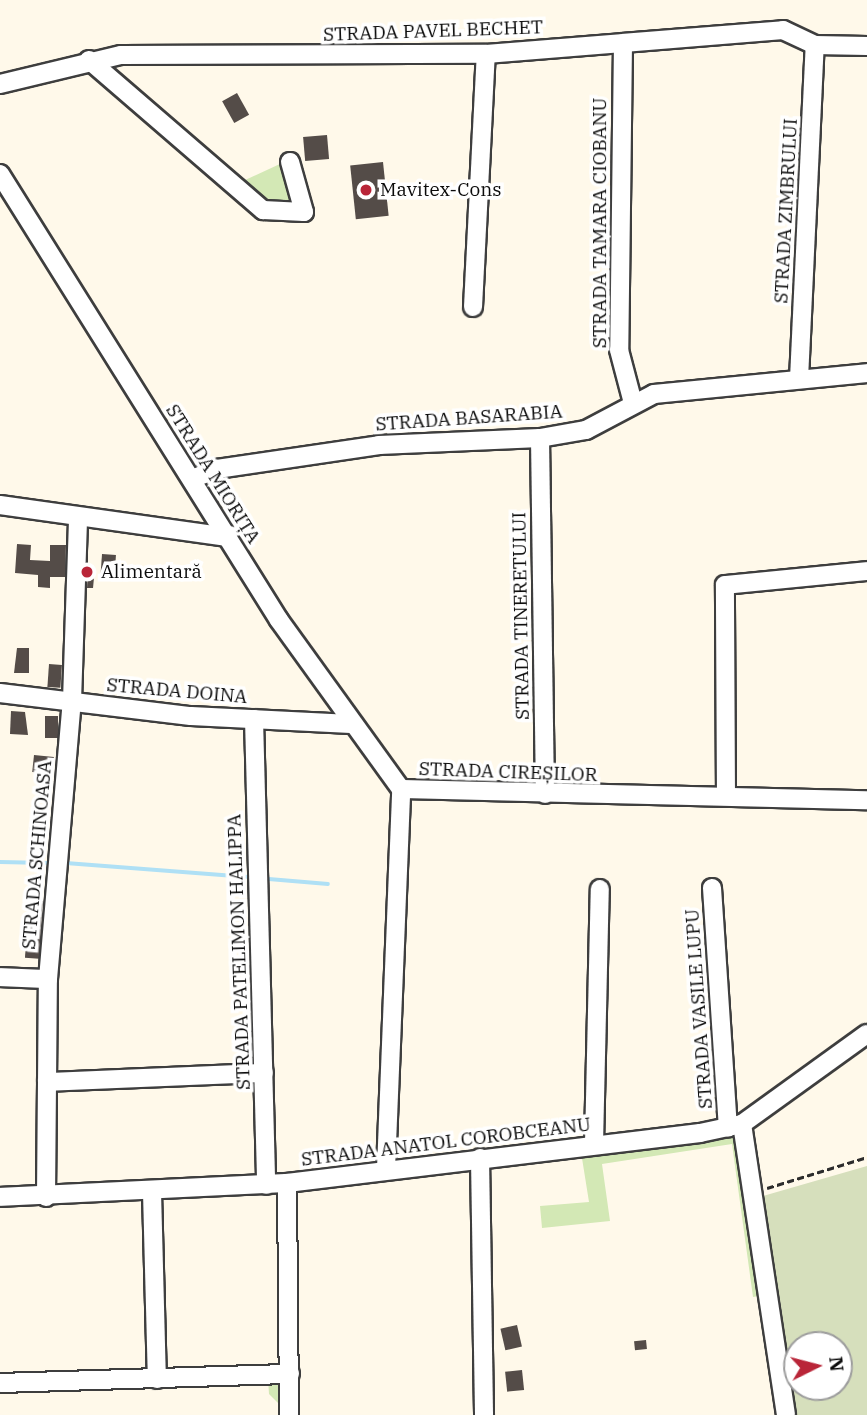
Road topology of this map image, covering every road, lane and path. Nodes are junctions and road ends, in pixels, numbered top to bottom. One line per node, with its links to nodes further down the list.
1 (623, 43): 2 (street, STRADA PAVEL BECHET); 4 (street, STRADA PAVEL BECHET); 12 (street, STRADA TAMARA CIOBANU)
2 (815, 45): 3 (street, STRADA PAVEL BECHET); 11 (street, STRADA ZIMBRULUI)
3 (867, 46)
4 (486, 54): 5 (street, STRADA PAVEL BECHET); 9 (street)
5 (89, 60): 6 (street, STRADA PAVEL BECHET); 7 (street)
6 (0, 83)
7 (290, 162)
8 (0, 174): 14 (street, STRADA MIORIȚA)
9 (473, 307)
10 (867, 373): 11 (street, STRADA BASARABIA)
11 (799, 379): 12 (street, STRADA BASARABIA)
12 (633, 403): 13 (street, STRADA BASARABIA)
13 (540, 438): 14 (street, STRADA BASARABIA); 24 (street, STRADA TINERETULUI)
14 (192, 479): 17 (street, STRADA MIORIȚA)
15 (0, 505): 16 (street)
16 (78, 517): 17 (street); 20 (street, STRADA SCHINOASA)
17 (228, 537): 22 (street, STRADA MIORIȚA)
18 (867, 571): 25 (street)
19 (0, 693): 20 (street, STRADA DOINA)
20 (72, 701): 21 (street, STRADA DOINA); 30 (street, STRADA SCHINOASA)
21 (254, 719): 22 (street, STRADA DOINA); 32 (street, STRADA PATELIMON HALIPPA)
22 (351, 724): 23 (street, STRADA MIORIȚA)
23 (401, 789): 24 (street, STRADA CIREȘILOR); 38 (street, STRADA CIREȘILOR)
24 (545, 794): 25 (street, STRADA CIREȘILOR)
25 (726, 796): 26 (street, STRADA CIREȘILOR)
26 (867, 800)
27 (712, 888): 34 (street, STRADA VASILE LUPU)
28 (600, 889): 35 (street)
29 (0, 977): 30 (street)
30 (48, 979): 33 (street, STRADA SCHINOASA)
31 (867, 1034): 34 (street, STRADA ANATOL COROBCEANU)
32 (264, 1073): 33 (street); 40 (street, STRADA PATELIMON HALIPPA)
33 (47, 1082): 44 (street, STRADA SCHINOASA)
34 (735, 1125): 35 (street, STRADA ANATOL COROBCEANU); 41 (street, STRADA VASILE LUPU)
35 (594, 1144): 37 (street, STRADA ANATOL COROBCEANU)
36 (867, 1157): 41 (path)
37 (480, 1158): 38 (street, STRADA ANATOL COROBCEANU); 49 (street)
38 (386, 1169): 39 (street, STRADA ANATOL COROBCEANU)
39 (286, 1183): 40 (street, STRADA ANATOL COROBCEANU); 45 (street)
40 (266, 1185): 42 (street, STRADA ANATOL COROBCEANU)
41 (754, 1191): 50 (street, STRADA VASILE LUPU)
42 (152, 1192): 44 (street, STRADA ANATOL COROBCEANU); 46 (street)
43 (0, 1197): 44 (street, STRADA ANATOL COROBCEANU)
44 (46, 1197)
45 (290, 1374): 46 (street); 48 (street)
46 (157, 1379): 47 (street)
47 (0, 1383)
48 (289, 1415)
49 (484, 1415)
50 (786, 1415)

